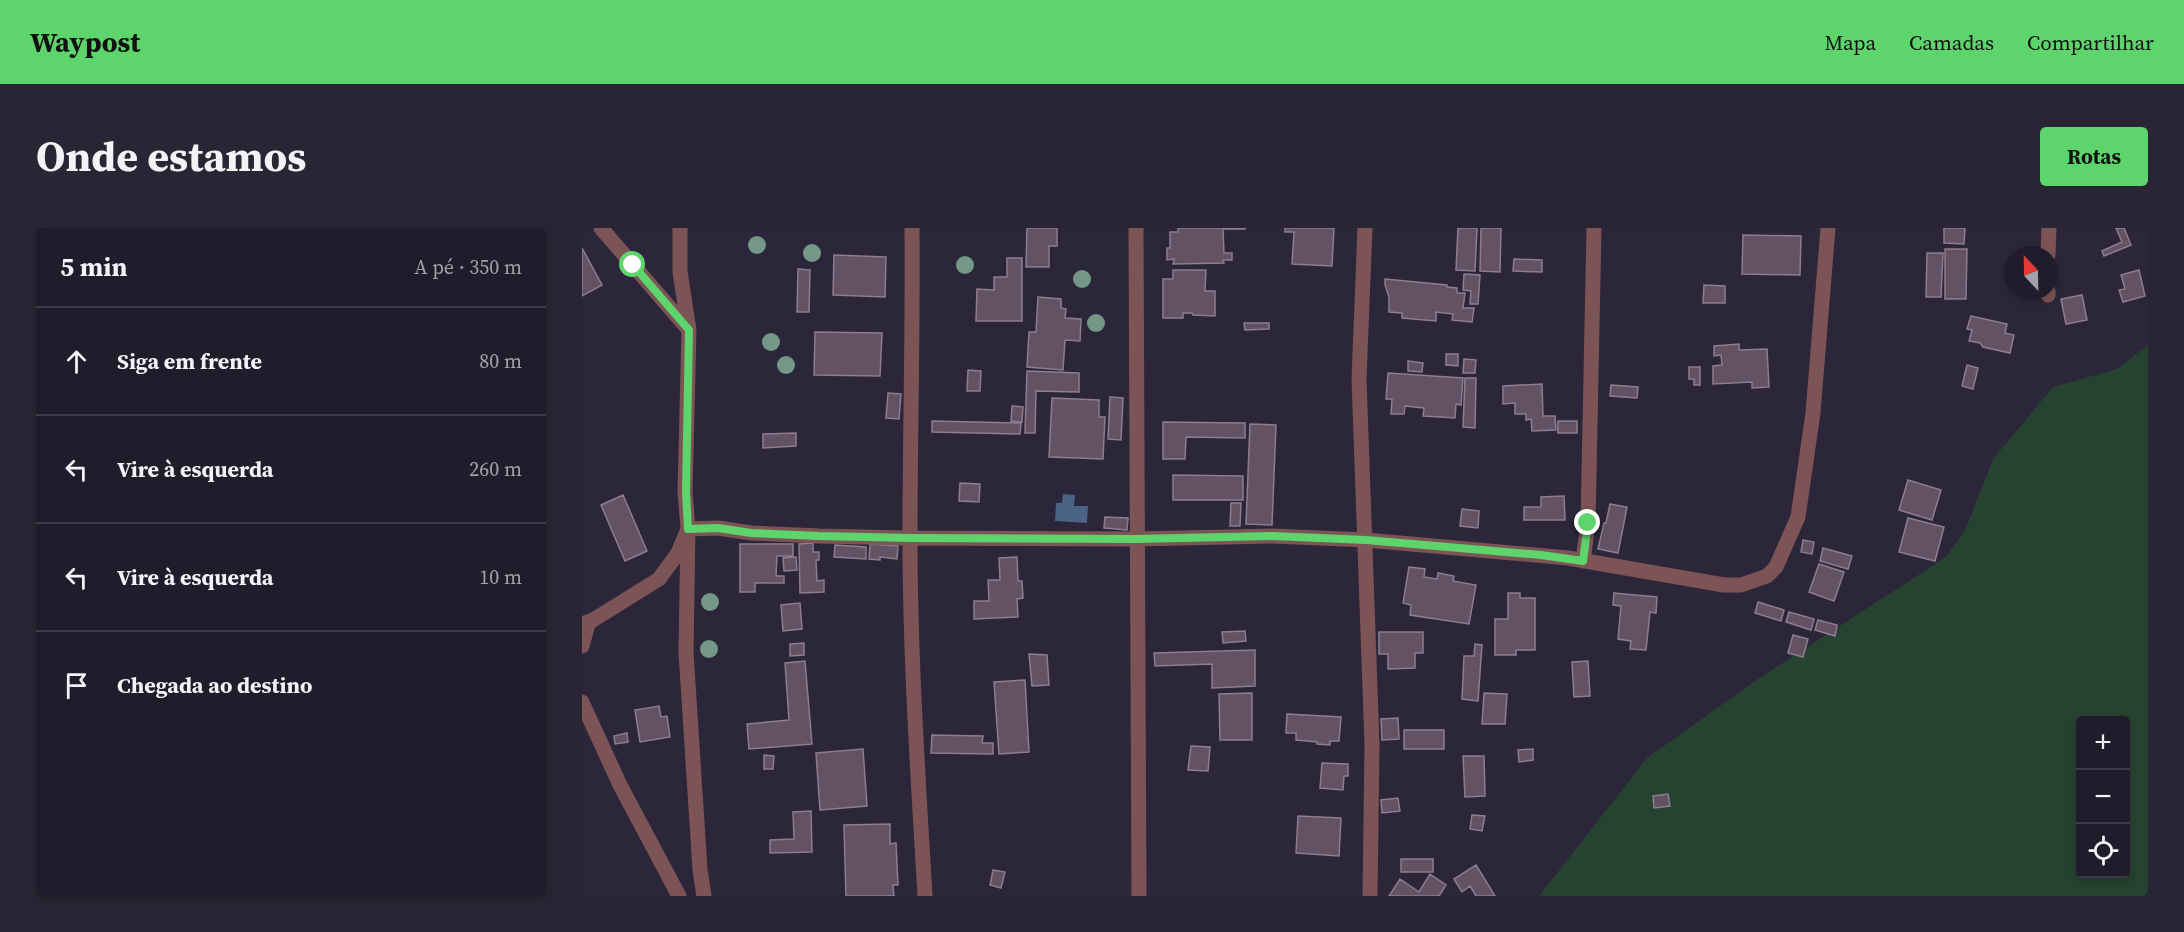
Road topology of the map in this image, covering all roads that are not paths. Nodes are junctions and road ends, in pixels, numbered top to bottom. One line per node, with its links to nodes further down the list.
1 (601, 228): 10 (street)
2 (680, 228): 10 (street)
3 (912, 228): 12 (street)
4 (1136, 228): 13 (street)
5 (1365, 228): 14 (street)
6 (1594, 228): 15 (street)
7 (1828, 228): 15 (street)
8 (2049, 228): 9 (street)
9 (2048, 246)
10 (689, 330): 11 (street)
11 (688, 529): 12 (street); 16 (street); 17 (street)
12 (910, 538): 13 (street); 23 (street)
13 (1136, 539): 14 (street); 24 (street)
14 (1366, 540): 15 (street); 25 (street)
15 (1583, 561)
16 (659, 579): 17 (street); 18 (street)
17 (687, 600): 22 (street)
18 (588, 622): 19 (street)
19 (582, 646)
20 (582, 702): 21 (street)
21 (679, 896)
22 (704, 896)
23 (925, 896)
24 (1139, 896)
25 (1370, 896)

